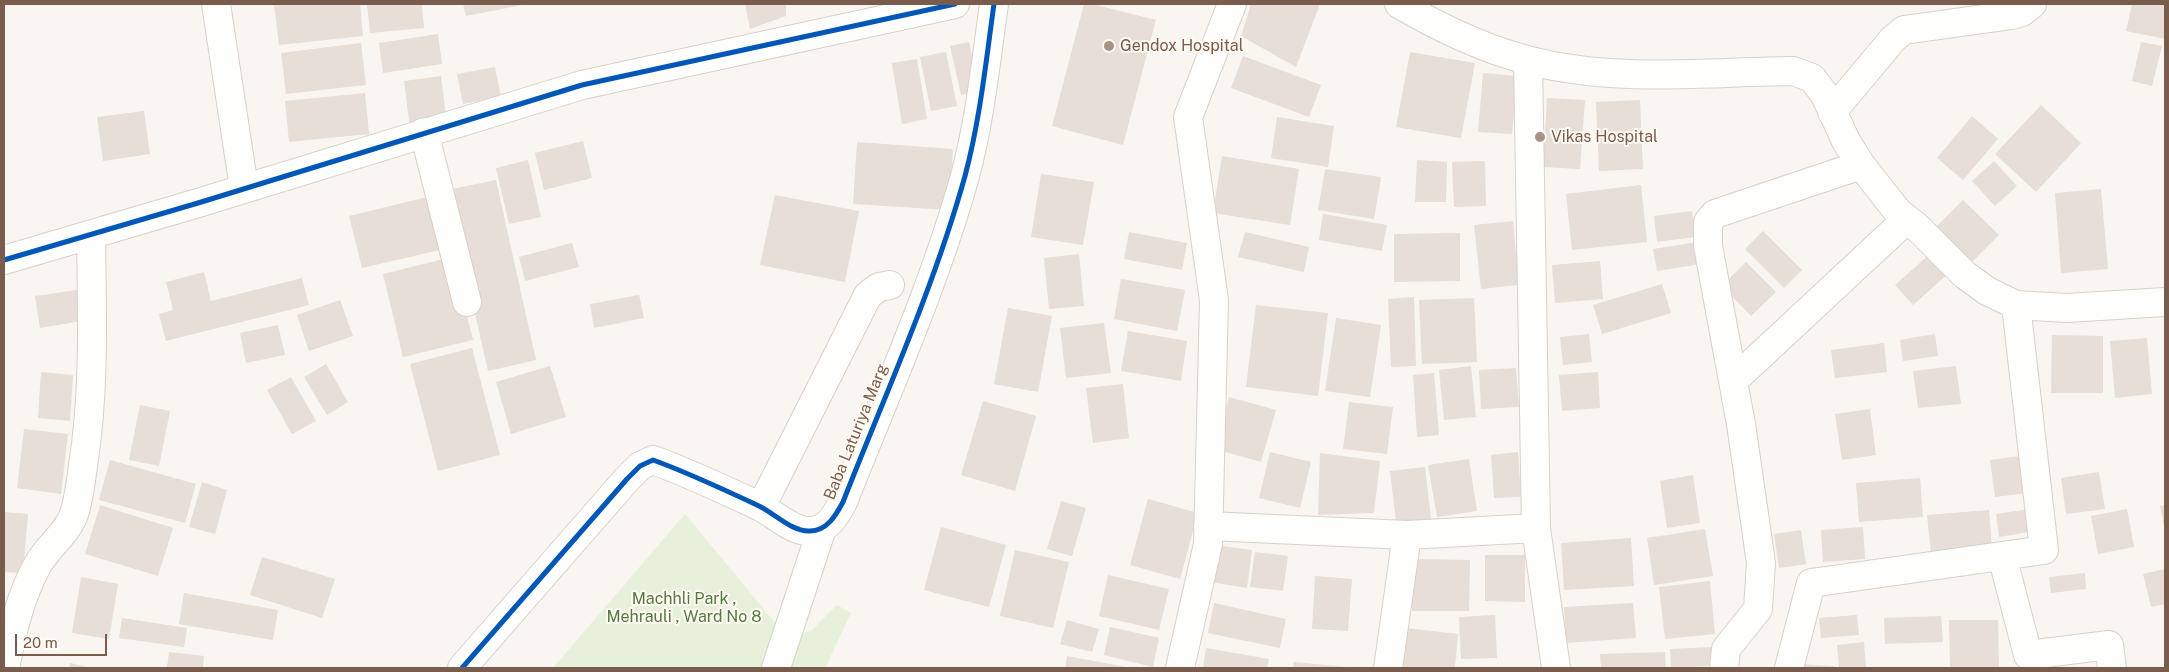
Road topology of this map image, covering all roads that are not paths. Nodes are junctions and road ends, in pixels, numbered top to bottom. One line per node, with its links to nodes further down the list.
1 (216, 4): 11 (street)
2 (955, 4): 9 (street)
3 (994, 4): 22 (street, Baba Laturiya Marg)
4 (1232, 4): 21 (street)
5 (1399, 4): 7 (street)
6 (2032, 4): 8 (street)
7 (1528, 61): 8 (street); 23 (street)
8 (1832, 112): 10 (street)
9 (424, 132): 11 (street); 16 (street)
10 (1861, 165): 12 (street); 19 (street)
11 (244, 188): 13 (street)
12 (1907, 219): 18 (street); 19 (street)
13 (91, 235): 14 (street); 26 (street)
14 (4, 260)
15 (890, 285): 20 (street)
16 (467, 302)
17 (2165, 302): 18 (street)
18 (2016, 305): 25 (street)
19 (1733, 381): 32 (street)
20 (761, 507): 22 (street); 27 (street)
21 (1208, 526): 24 (street); 29 (street)
22 (822, 528): 28 (street)
23 (1536, 528): 24 (street); 31 (street)
24 (1407, 535): 30 (street)
25 (2002, 556): 33 (street); 34 (street)
26 (5, 668)
27 (462, 668)
28 (776, 668)
29 (1180, 668)
30 (1388, 668)
31 (1556, 668)
32 (1724, 668)
33 (1789, 668)
34 (2112, 668)

